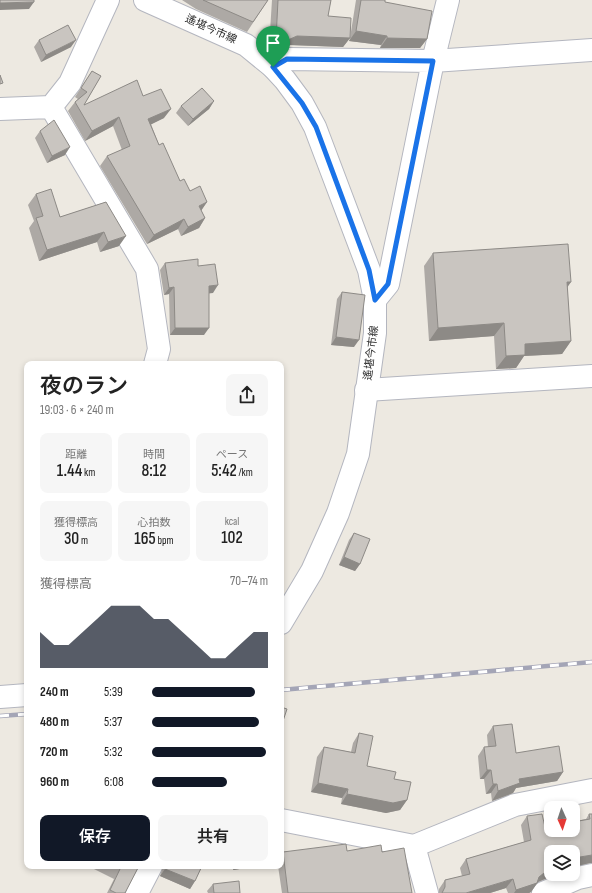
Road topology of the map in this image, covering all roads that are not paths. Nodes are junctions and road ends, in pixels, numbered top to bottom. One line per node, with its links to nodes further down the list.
1 (108, 0): 8 (street)
2 (145, 0): 4 (street, 遙堪今市線)
3 (448, 0): 6 (street)
4 (173, 6): 7 (street, 遙堪今市線)
5 (592, 50): 6 (street)
6 (433, 61): 7 (street); 10 (street)
7 (273, 67): 10 (street, 遙堪今市線)
8 (51, 107): 9 (street); 11 (street)
9 (0, 109)
10 (375, 300): 13 (street, 遙堪今市線)
11 (156, 361)
12 (592, 376): 13 (street)
13 (366, 390): 14 (street, 遙堪今市線)
14 (284, 618)
15 (24, 695): 16 (street)
16 (0, 697)
17 (592, 790): 19 (street)
18 (284, 821): 19 (street)
19 (414, 846): 23 (street)
20 (150, 869): 22 (street)
21 (584, 882): 24 (street)
22 (138, 893)
23 (427, 893)
24 (543, 893)

